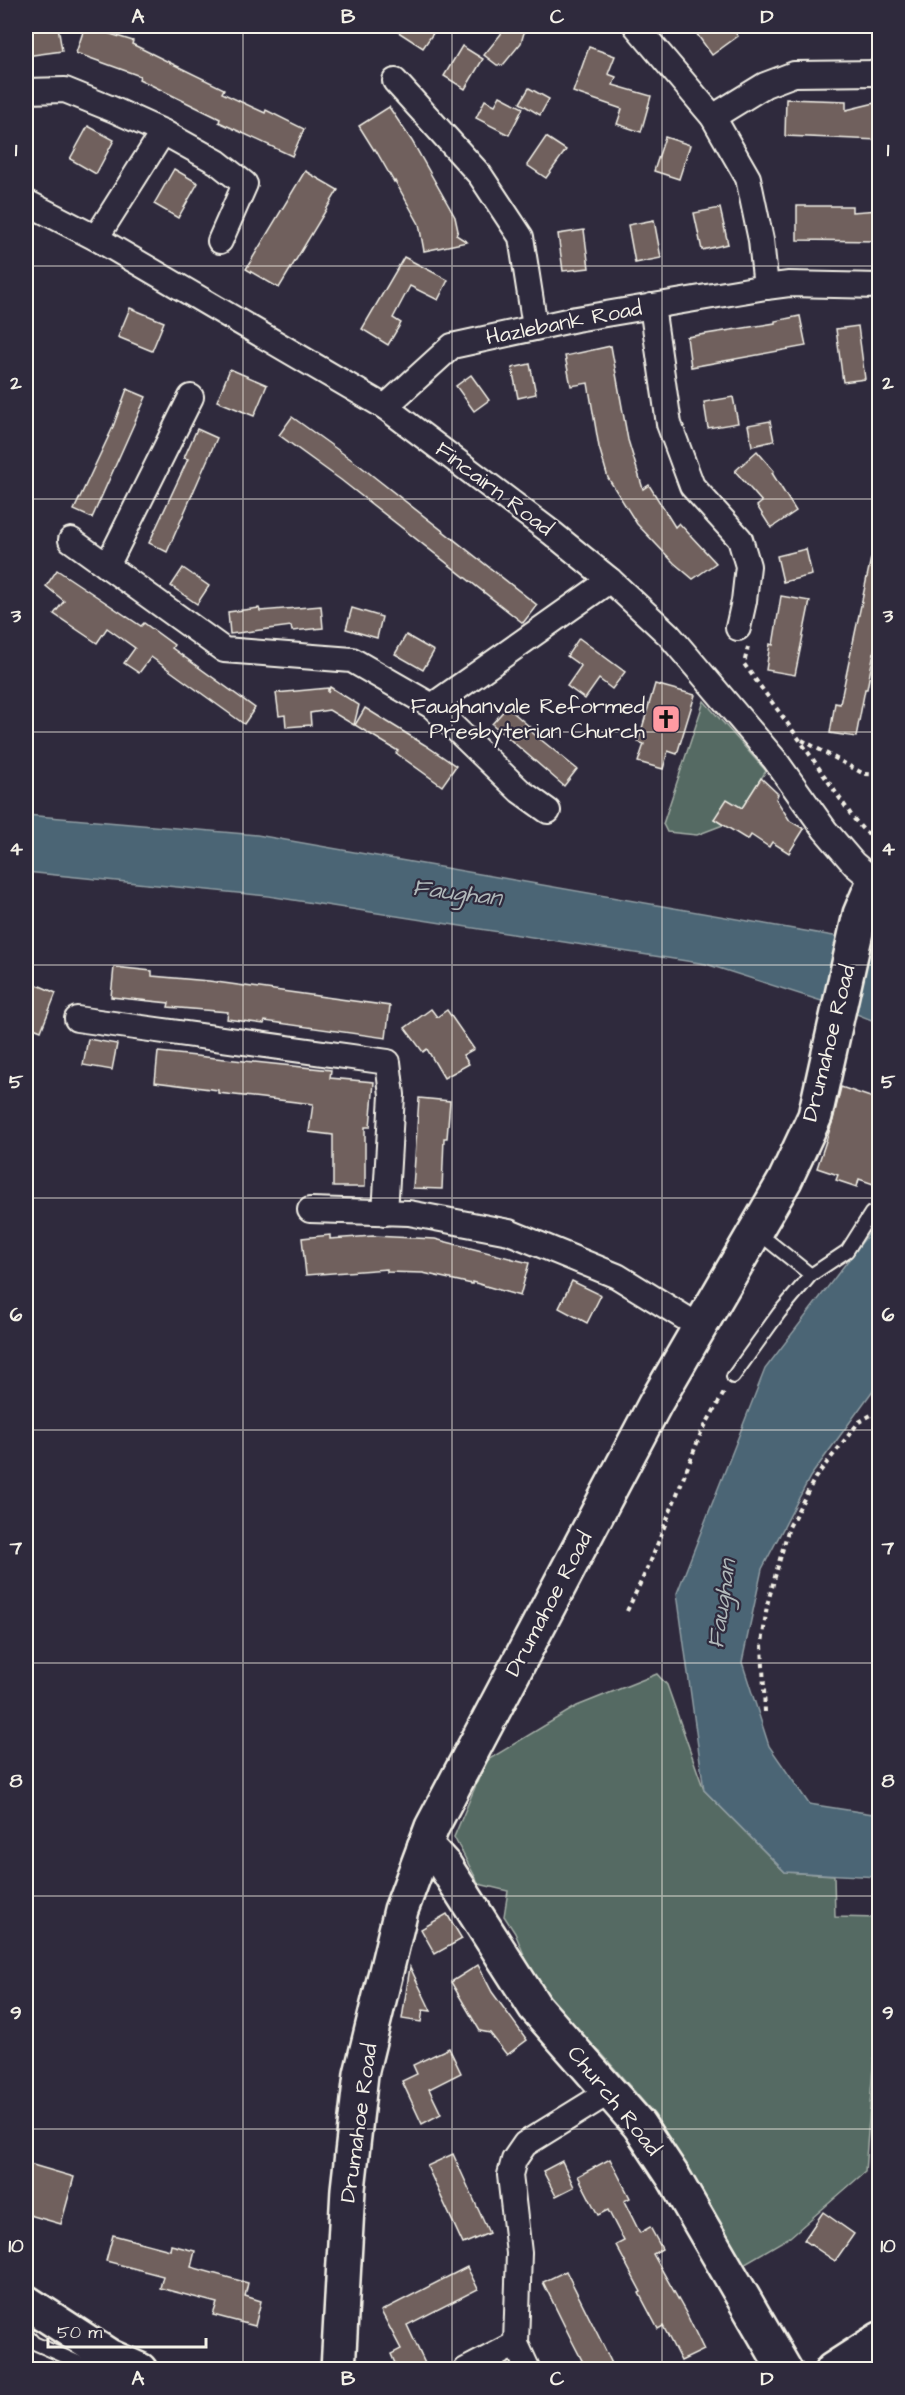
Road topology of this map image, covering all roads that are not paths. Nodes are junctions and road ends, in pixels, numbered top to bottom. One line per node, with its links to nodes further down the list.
1 (636, 26): 5 (street)
2 (879, 73): 5 (street)
3 (395, 81): 13 (street)
4 (26, 91): 6 (street)
5 (713, 117): 11 (street)
6 (162, 132): 8 (street); 9 (street)
7 (26, 202): 8 (street, Fincairn Road)
8 (96, 238): 15 (street, Fincairn Road)
9 (220, 241)
10 (879, 286): 11 (street, Hazlebank Road)
11 (766, 287): 12 (street, Hazlebank Road)
12 (652, 306): 13 (street, Hazlebank Road); 19 (street)
13 (535, 327): 15 (street, Hazlebank Road)
14 (190, 397): 17 (street)
15 (385, 407): 18 (street, Fincairn Road)
16 (71, 540): 17 (street)
17 (107, 566): 20 (street)
18 (610, 580): 20 (street); 22 (street, Fincairn Road)
19 (738, 628)
20 (432, 706): 21 (street)
21 (548, 811)
22 (877, 879): 27 (street, Drumahoe Road)
23 (77, 1019): 25 (street)
24 (310, 1210): 25 (street)
25 (385, 1213): 29 (street)
26 (871, 1214): 28 (lane)
27 (755, 1231): 28 (lane); 29 (street, Drumahoe Road)
28 (811, 1275): 30 (lane)
29 (700, 1327): 31 (street, Drumahoe Road)
30 (733, 1377)
31 (424, 1847): 32 (street, Church Road); 39 (street, Drumahoe Road)
32 (609, 2092): 36 (street); 42 (street, Church Road)
33 (26, 2302): 38 (street)
34 (26, 2334): 37 (lane)
35 (879, 2334): 43 (street)
36 (516, 2344): 40 (street); 41 (street)
37 (96, 2370)
38 (140, 2370)
39 (338, 2370)
40 (466, 2370)
41 (528, 2370)
42 (785, 2370)
43 (832, 2370)

